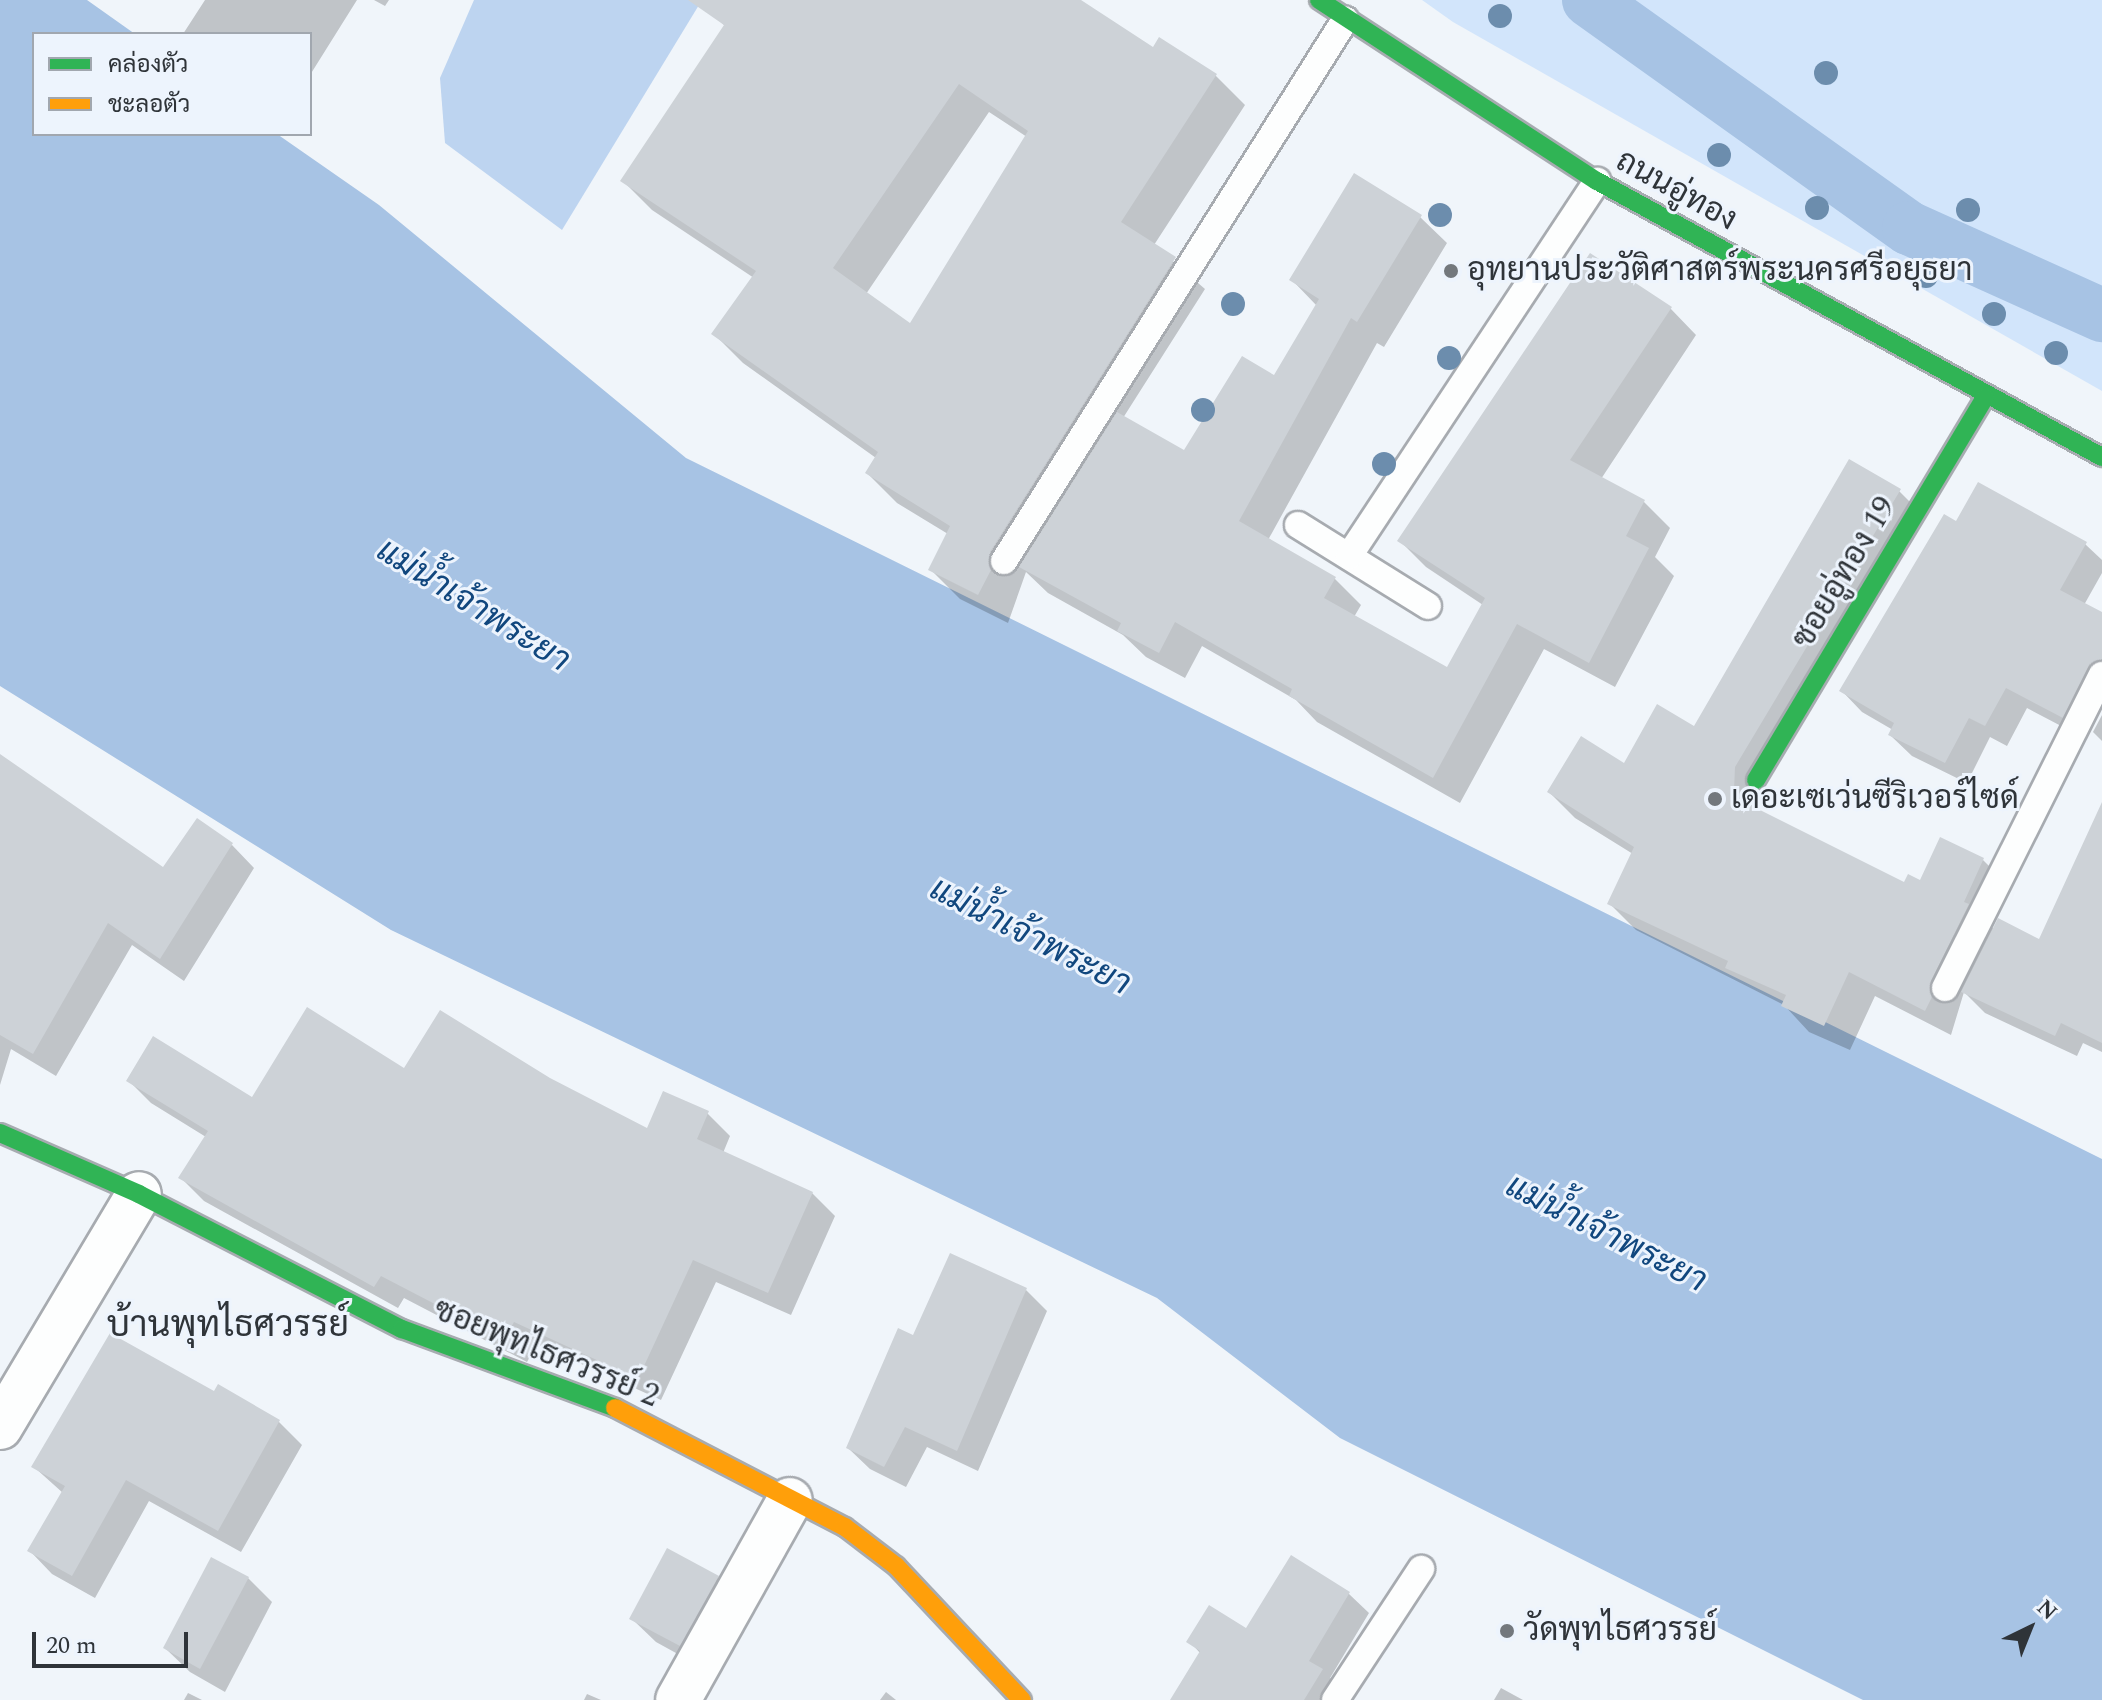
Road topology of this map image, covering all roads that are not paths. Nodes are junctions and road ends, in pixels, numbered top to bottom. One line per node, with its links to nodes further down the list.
1 (1319, 0): 2 (street, ถนนอู่ทอง)
2 (1345, 20): 3 (street, ถนนอู่ทอง); 8 (lane)
3 (1597, 181): 4 (street, ถนนอู่ทอง); 7 (lane)
4 (1985, 397): 5 (street, ถนนอู่ทอง); 11 (street, ซอยอู่ทอง 19)
5 (2102, 457)
6 (1298, 525): 7 (lane)
7 (1349, 556): 9 (lane)
8 (1004, 561)
9 (1428, 606)
10 (2102, 675): 12 (lane)
11 (1756, 780)
12 (1945, 988)
13 (0, 1133): 14 (street, ซอยพุทไธศวรรย์ 2)
14 (139, 1194): 15 (street); 16 (street, ซอยพุทไธศวรรย์ 2)
15 (0, 1427)
16 (790, 1500): 18 (street); 19 (street, ซอยพุทไธศวรรย์ 2)
17 (1421, 1569): 20 (lane)
18 (678, 1700)
19 (1022, 1700)
20 (1335, 1700)

